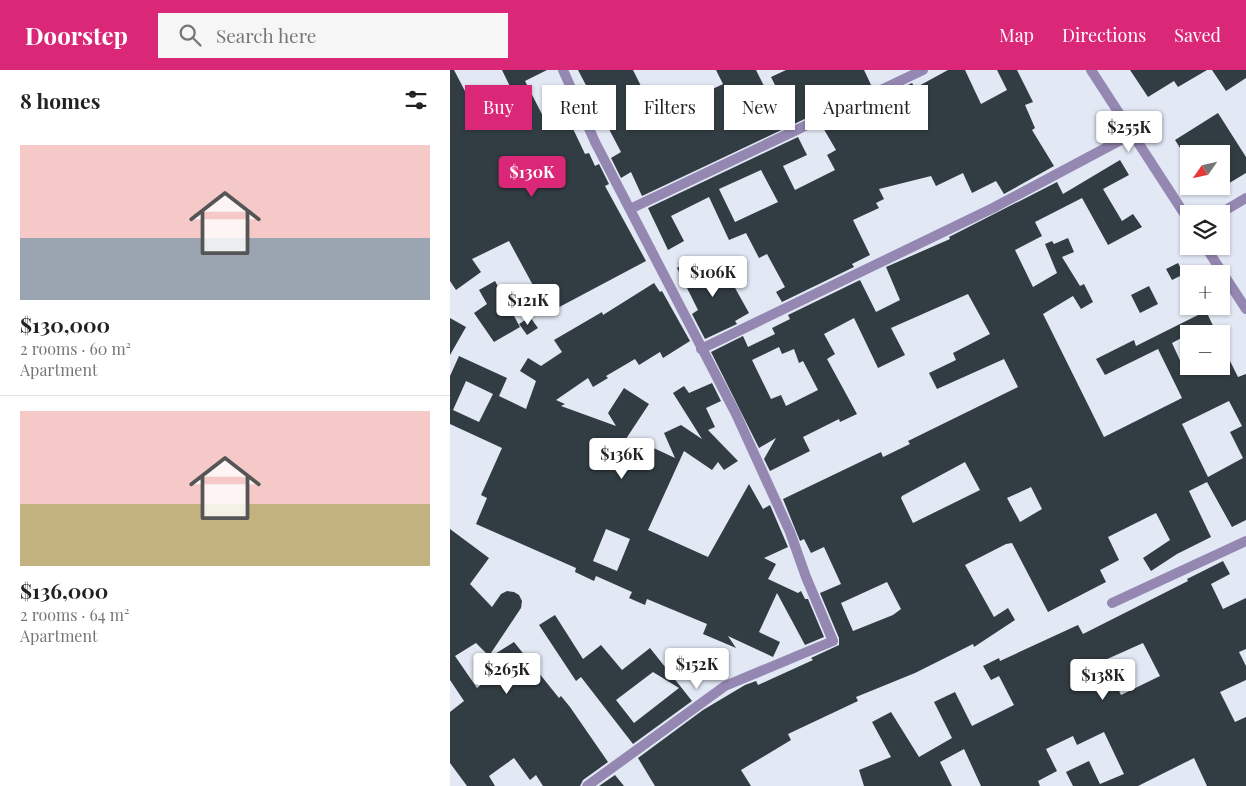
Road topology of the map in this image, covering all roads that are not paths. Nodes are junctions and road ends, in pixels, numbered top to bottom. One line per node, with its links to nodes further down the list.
1 (563, 70): 8 (street)
2 (924, 70): 8 (street)
3 (1091, 70): 4 (street)
4 (1132, 134): 6 (street); 11 (street)
5 (1246, 198): 7 (street)
6 (1180, 207)
7 (1230, 207)
8 (630, 209): 11 (street)
9 (1211, 255): 10 (street)
10 (1246, 309)
11 (701, 349): 14 (street)
12 (1246, 541): 13 (street)
13 (1112, 603)
14 (587, 786)

